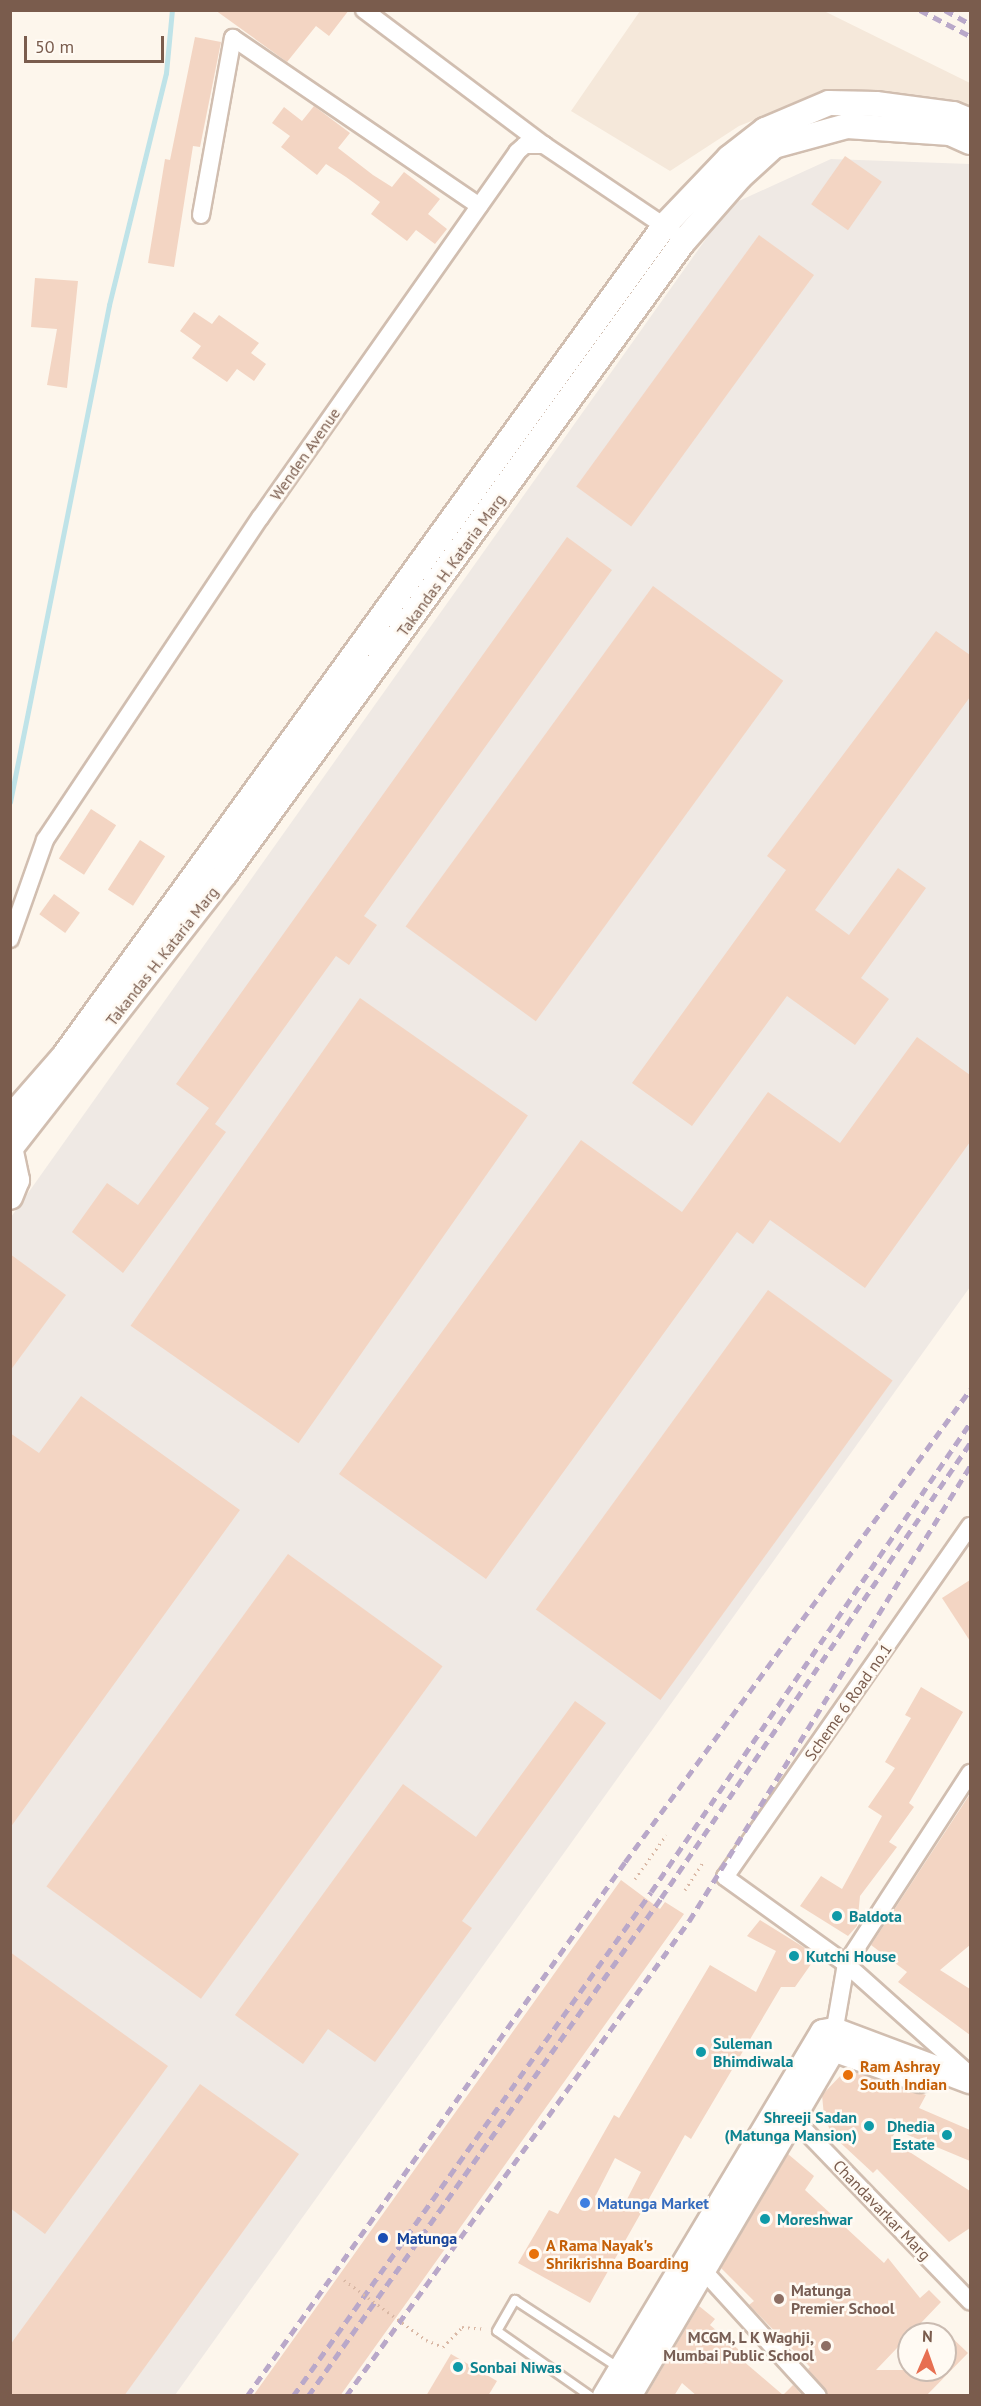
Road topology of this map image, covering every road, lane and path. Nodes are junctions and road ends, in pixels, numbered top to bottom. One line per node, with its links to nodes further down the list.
1 (364, 10): 4 (street)
2 (816, 120): 3 (main road, Takandas H. Kataria Marg); 7 (main road, Takandas H. Kataria Marg); 8 (main road, Takandas H. Kataria Marg)
3 (961, 128)
4 (544, 145): 5 (street, Wenden Avenue); 7 (street)
5 (479, 207): 6 (street); 10 (street, Wenden Avenue)
6 (201, 215)
7 (665, 225): 8 (street); 9 (main road, Takandas H. Kataria Marg)
8 (683, 242): 9 (main road, Takandas H. Kataria Marg)
9 (216, 867): 11 (main road, Takandas H. Kataria Marg)
10 (10, 939)
11 (69, 1062): 12 (main road, Takandas H. Kataria Marg); 13 (main road, Takandas H. Kataria Marg)
12 (10, 1118)
13 (11, 1148): 14 (main road)
14 (10, 1197)
15 (970, 1526): 21 (street, Scheme 6 Road no.1)
16 (970, 1773): 21 (street)
17 (666, 1835): 19 (path)
18 (703, 1862): 20 (path)
19 (635, 1879)
20 (685, 1890)
21 (846, 1965): 22 (street); 23 (street)
22 (833, 2039): 24 (main road); 25 (main road); 26 (main road); 31 (main road)
23 (970, 2075)
24 (970, 2081)
25 (970, 2098)
26 (793, 2118): 27 (main road); 29 (street, Chandavarkar Marg)
27 (701, 2268): 34 (main road); 35 (street)
28 (344, 2280): 30 (path, bridge)
29 (970, 2301)
30 (496, 2331): 31 (lane); 32 (lane)
31 (621, 2369): 33 (main road)
32 (590, 2396)
33 (605, 2396)
34 (628, 2396)
35 (818, 2396)

